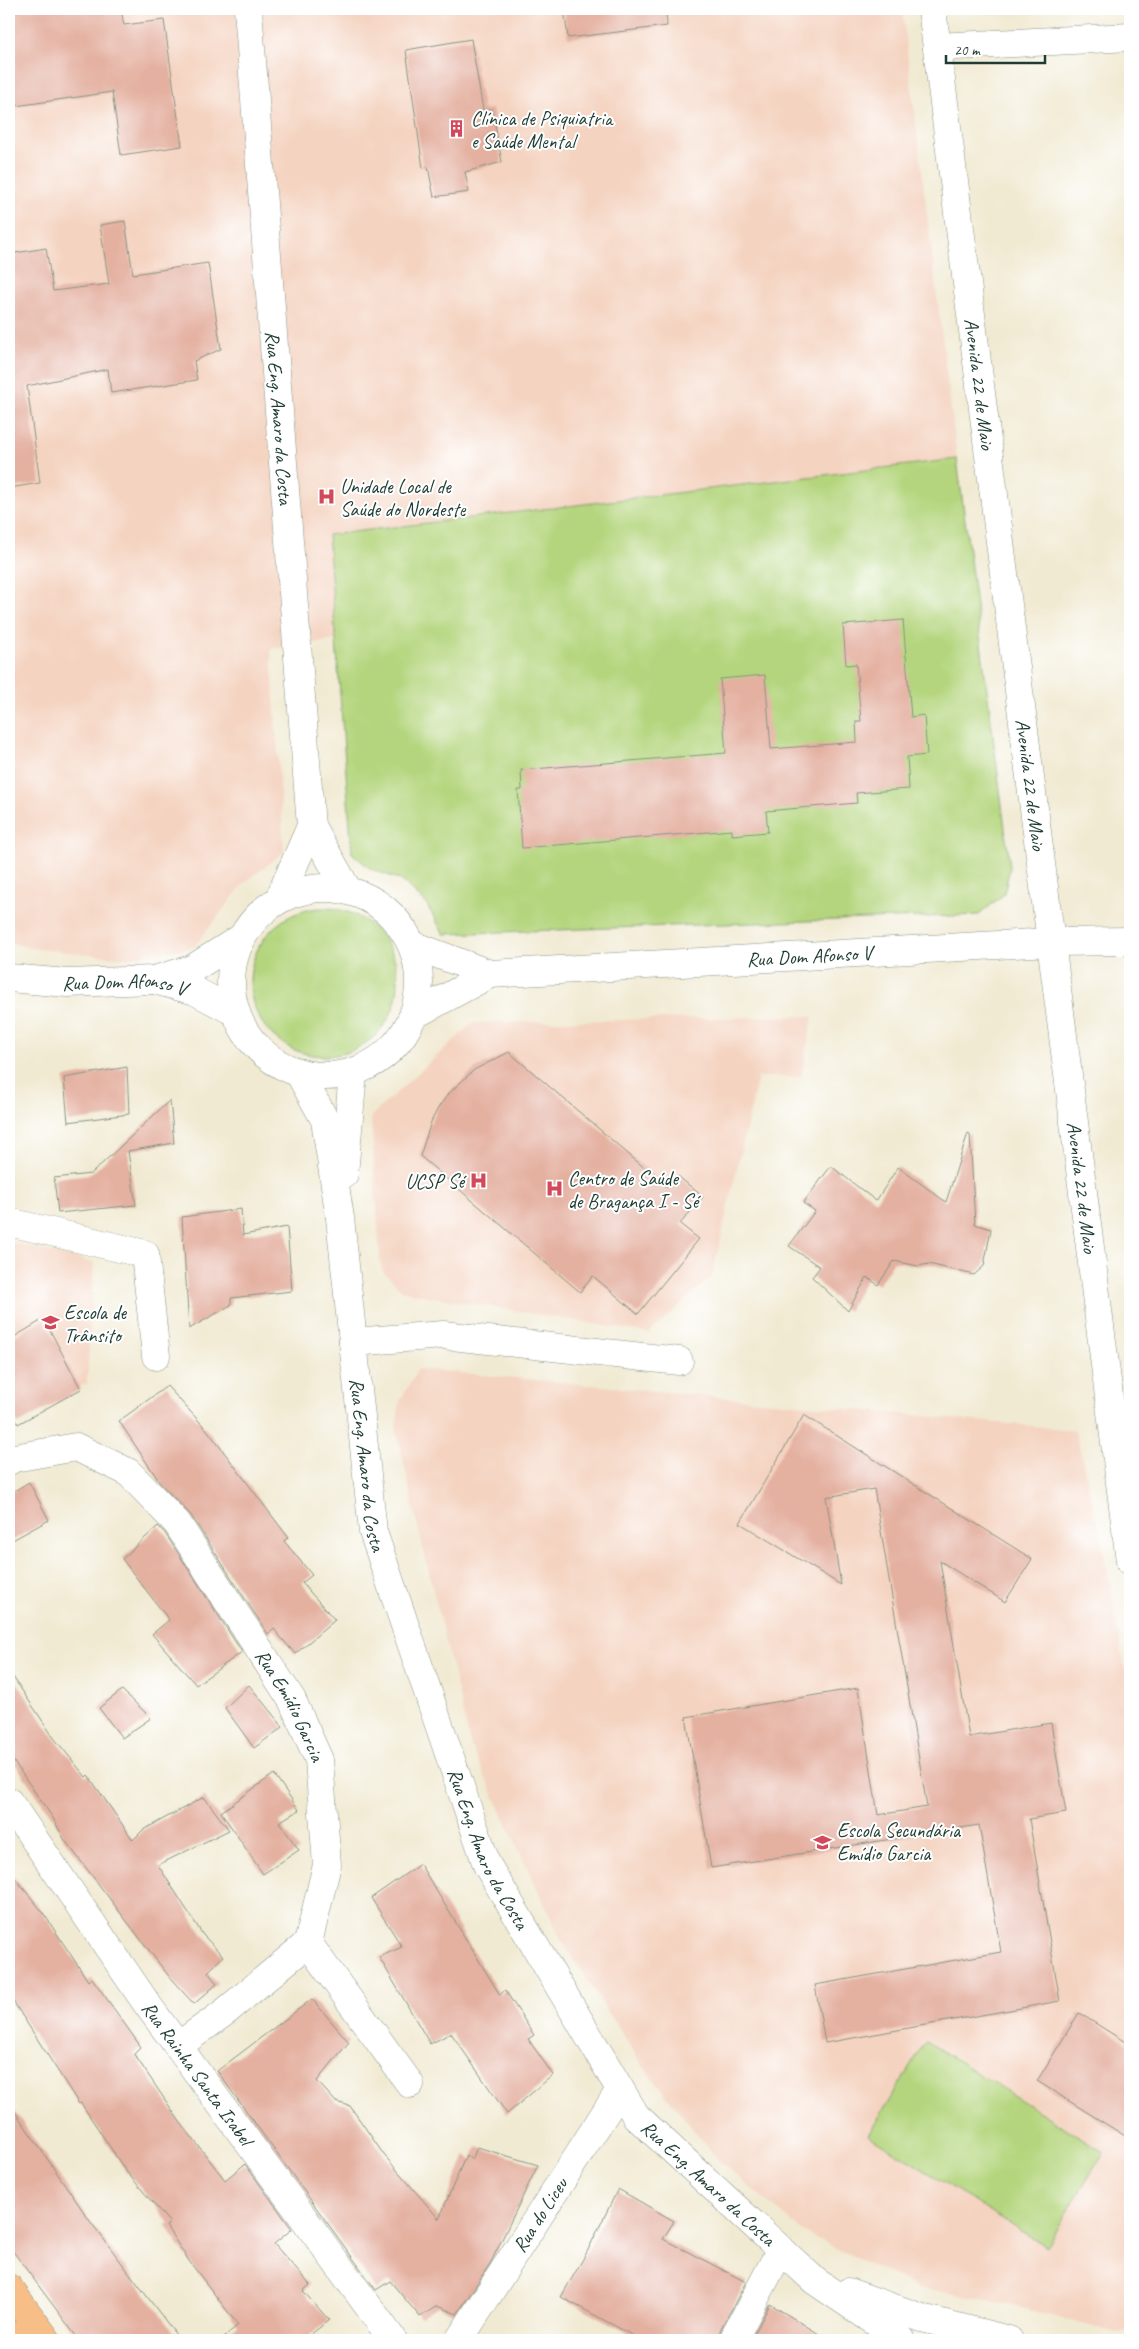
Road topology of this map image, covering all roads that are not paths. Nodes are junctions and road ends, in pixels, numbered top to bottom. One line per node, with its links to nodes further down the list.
1 (248, 9): 5 (street, Rua Eng. Amaro da Costa)
2 (932, 9): 4 (street, Avenida 22 de Maio)
3 (1130, 37): 4 (street)
4 (937, 47): 10 (street, Avenida 22 de Maio)
5 (311, 826): 6 (street, Rua Eng. Amaro da Costa); 7 (street, Rua Eng. Amaro da Costa)
6 (347, 890): 7 (street); 11 (street)
7 (279, 899): 8 (street)
8 (241, 938): 14 (street); 15 (street)
9 (1130, 941): 10 (street, Rua Dom Afonso V)
10 (1051, 942): 12 (street, Rua Dom Afonso V); 25 (street, Avenida 22 de Maio)
11 (413, 946): 12 (street, Rua Dom Afonso V); 16 (street)
12 (490, 974): 16 (street, Rua Dom Afonso V)
13 (9, 978): 14 (street, Rua Dom Afonso V)
14 (154, 980): 15 (street, Rua Dom Afonso V)
15 (235, 1012): 17 (street)
16 (414, 1015): 18 (street)
17 (299, 1073): 18 (street); 19 (street, Rua Eng. Amaro da Costa)
18 (353, 1073): 19 (street, Rua Eng. Amaro da Costa)
19 (340, 1218): 21 (street, Rua Eng. Amaro da Costa)
20 (9, 1222): 22 (street)
21 (353, 1342): 23 (street); 30 (street, Rua Eng. Amaro da Costa)
22 (156, 1356)
23 (679, 1361)
24 (9, 1461): 27 (street, Rua Emídio Garcia)
25 (1130, 1561)
26 (9, 1802): 28 (street, Rua Rainha Santa Isabel)
27 (308, 1943): 28 (street); 29 (street)
28 (178, 2046): 37 (street, Rua Rainha Santa Isabel)
29 (410, 2084)
30 (620, 2090): 31 (street, Rua Eng. Amaro da Costa); 38 (street, Rua do Liceu)
31 (781, 2249): 32 (street, Rua Eng. Amaro da Costa); 39 (street)
32 (815, 2281): 40 (street, Rua Eng. Amaro da Costa); 41 (street)
33 (9, 2288): 36 (main road)
34 (9, 2334): 35 (main road)
35 (14, 2340)
36 (47, 2340)
37 (393, 2340)
38 (459, 2340)
39 (733, 2340)
40 (902, 2340)
41 (1009, 2340)

